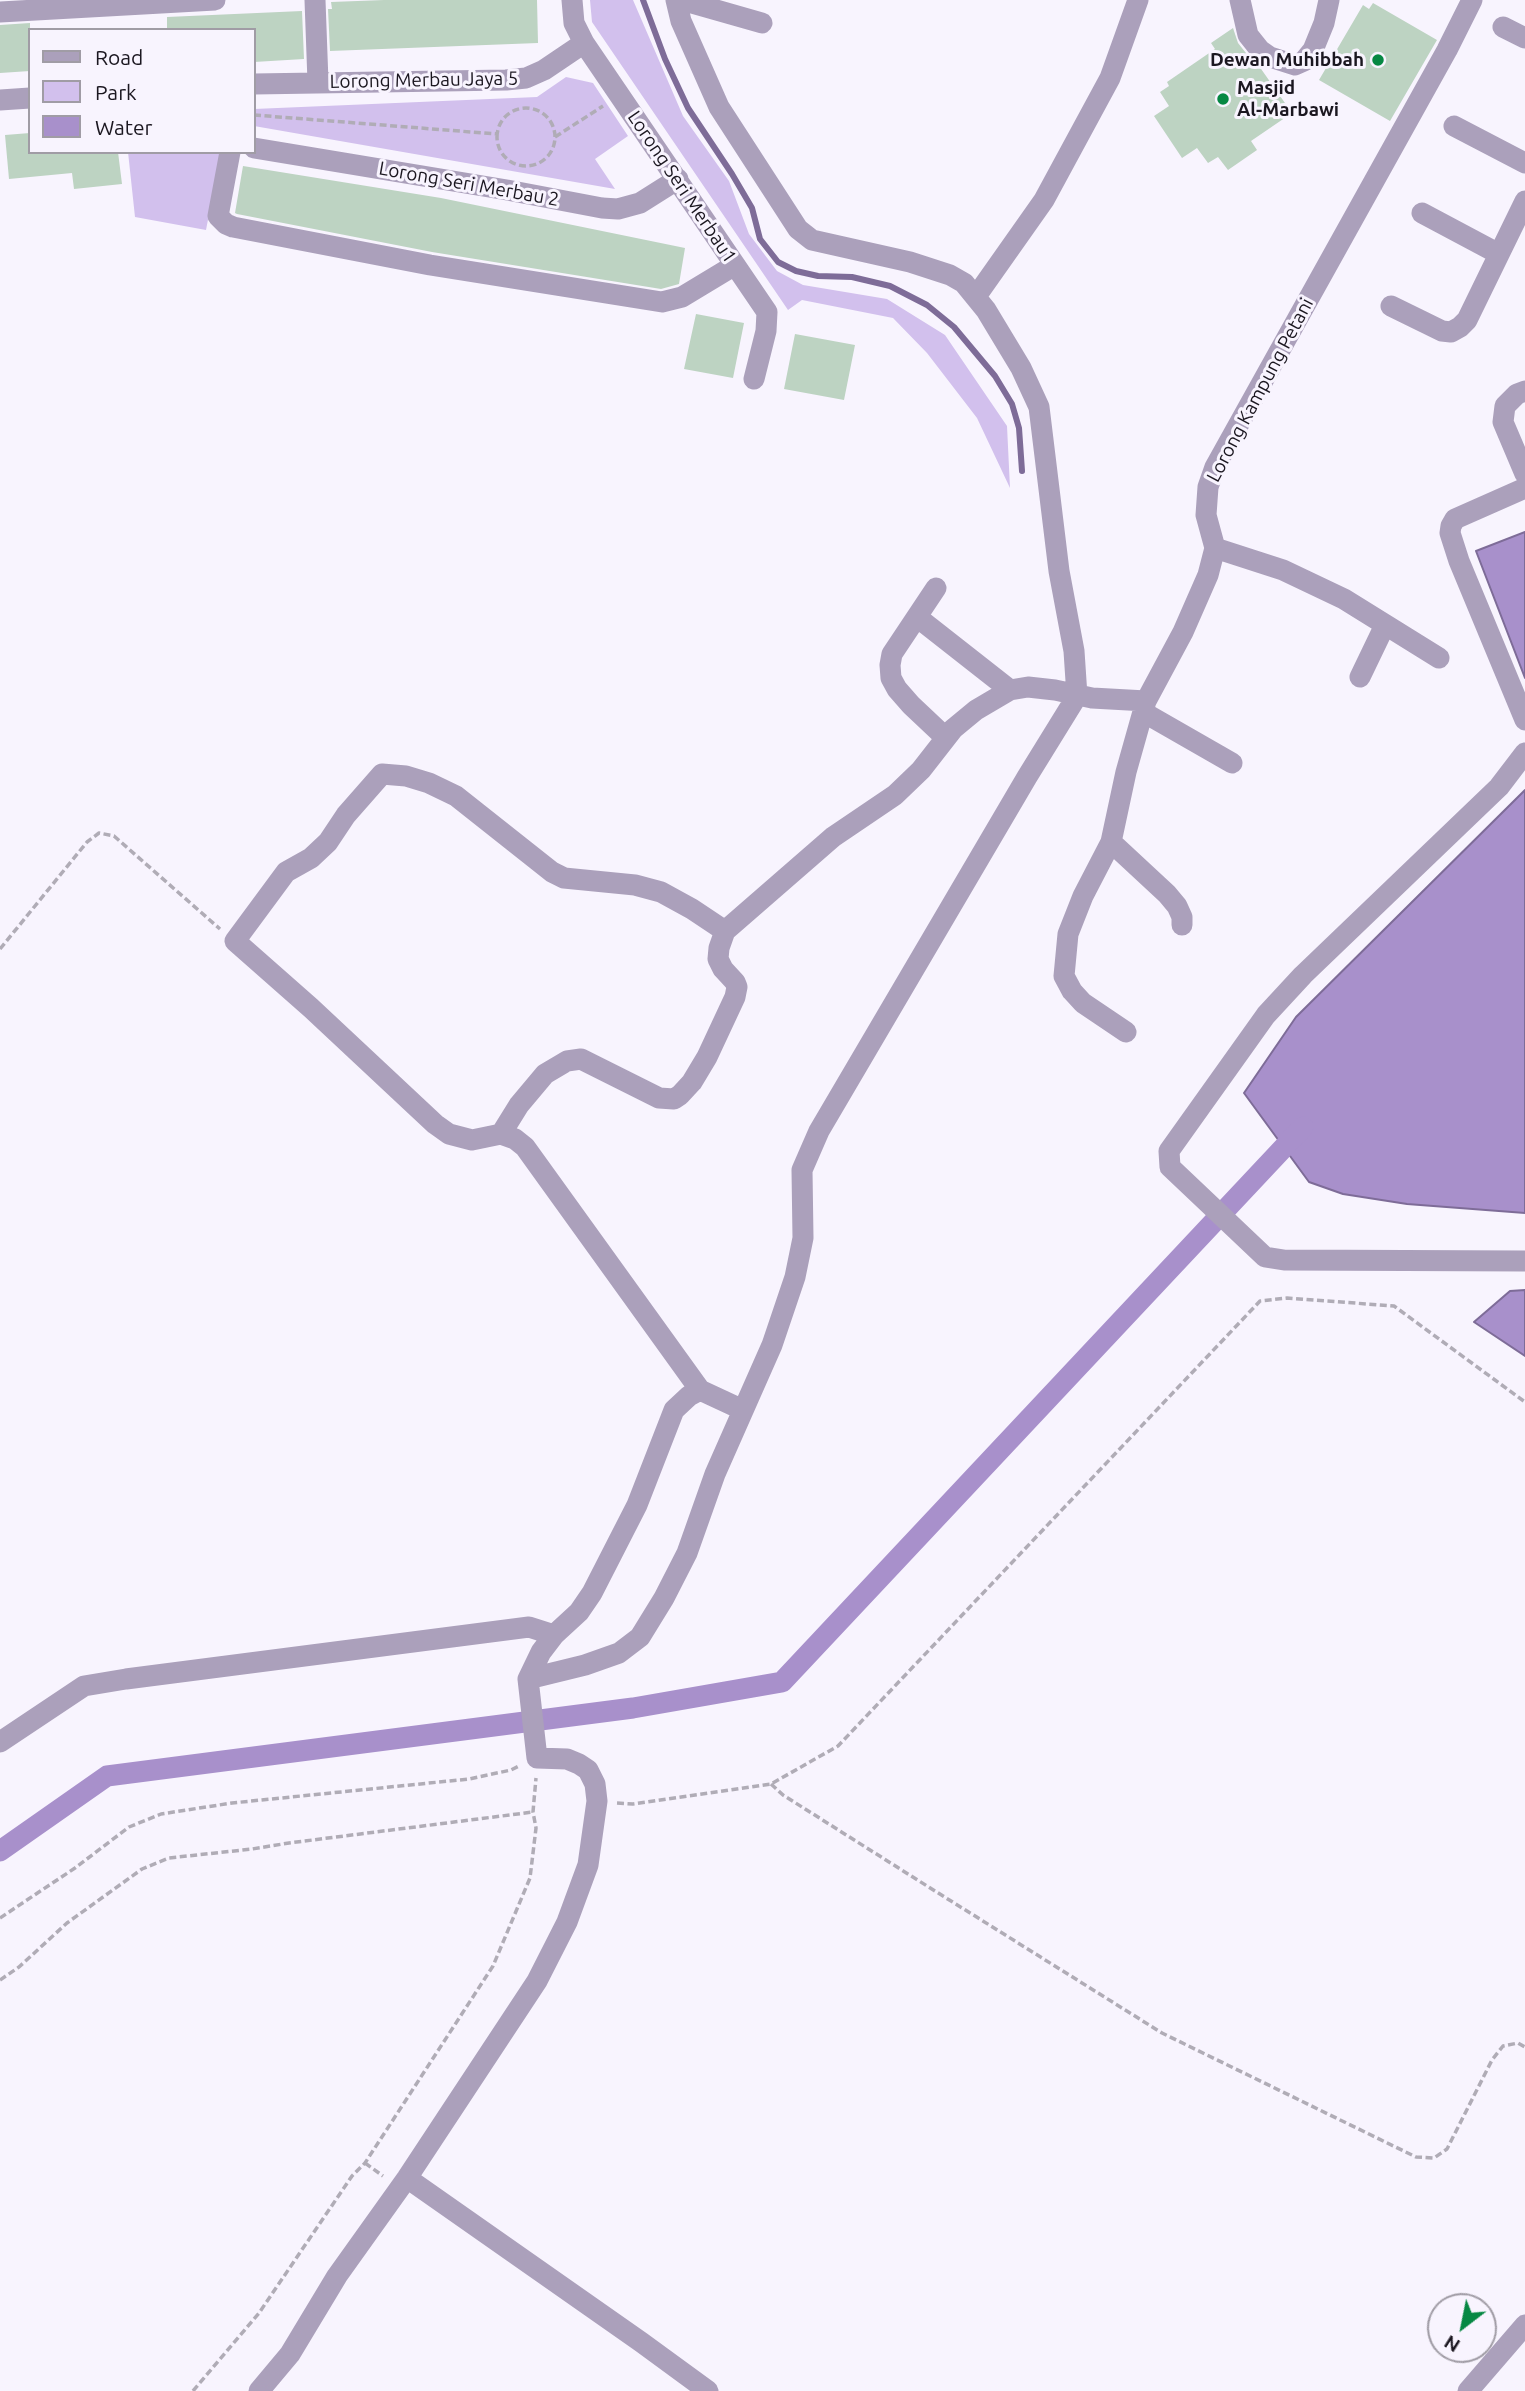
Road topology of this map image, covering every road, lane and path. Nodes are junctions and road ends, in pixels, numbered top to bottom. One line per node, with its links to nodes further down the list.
1 (215, 0): 9 (street)
2 (315, 0): 15 (street)
3 (572, 0): 14 (street, Lorong Seri Merbau1)
4 (678, 0): 11 (street); 32 (street)
5 (1138, 0): 32 (street)
6 (1240, 0): 7 (street)
7 (1329, 0)
8 (1472, 0): 38 (street, Lorong Kampung Petani)
9 (84, 4): 10 (street)
10 (0, 12)
11 (762, 23)
12 (1503, 27): 13 (street)
13 (1525, 38)
14 (584, 43): 15 (street, Lorong Merbau Jaya 5); 17 (street, Lorong Seri Merbau1)
15 (318, 82): 16 (street, Lorong Merbau Jaya 5)
16 (256, 84)
17 (621, 94): 23 (path); 27 (street, Lorong Seri Merbau1)
18 (28, 98): 19 (street)
19 (0, 100)
20 (256, 115): 22 (path)
21 (1454, 126): 26 (street)
22 (497, 134): 23 (path); 23 (path)
23 (555, 137)
24 (256, 148): 27 (street, Lorong Seri Merbau 2)
25 (230, 154): 31 (street)
26 (1525, 163)
27 (677, 179): 31 (street, Lorong Seri Merbau1)
28 (1525, 201): 30 (street)
29 (1422, 213): 30 (street)
30 (1499, 254): 33 (street)
31 (735, 265): 34 (street, Lorong Seri Merbau1)
32 (976, 295): 45 (street)
33 (1391, 306)
34 (754, 379)
35 (1525, 391): 36 (street)
36 (1525, 474)
37 (1525, 488): 47 (street)
38 (1215, 548): 41 (street); 46 (street)
39 (936, 588): 40 (street)
40 (917, 617): 44 (street); 48 (street)
41 (1385, 625): 42 (street); 43 (street)
42 (1439, 658)
43 (1360, 677)
44 (1010, 690): 45 (street); 48 (street)
45 (1077, 696): 46 (street); 61 (street)
46 (1145, 706): 50 (street); 51 (street)
47 (1525, 720)
48 (946, 738): 53 (street)
49 (1525, 753): 58 (street)
50 (1232, 763)
51 (1111, 842): 52 (street); 56 (street)
52 (1182, 925)
53 (725, 931): 54 (street); 57 (street)
54 (235, 941): 55 (path); 57 (street)
55 (0, 949)
56 (1126, 1032)
57 (501, 1134): 59 (street)
58 (1525, 1261)
59 (700, 1390): 61 (street); 62 (street)
60 (1525, 1402): 66 (path)
61 (743, 1410): 63 (street)
62 (554, 1635): 63 (street); 64 (street)
63 (529, 1685): 65 (street)
64 (0, 1742)
65 (536, 1752): 67 (street); 68 (path); 69 (path)
66 (771, 1784): 67 (path); 71 (path)
67 (597, 1801): 72 (street)
68 (533, 1812): 70 (path); 74 (path)
69 (0, 1918)
70 (0, 1980)
71 (1525, 2047)
72 (407, 2178): 75 (street); 76 (street)
73 (1525, 2325): 77 (street)
74 (193, 2391)
75 (259, 2391)
76 (708, 2391)
77 (1468, 2391)

